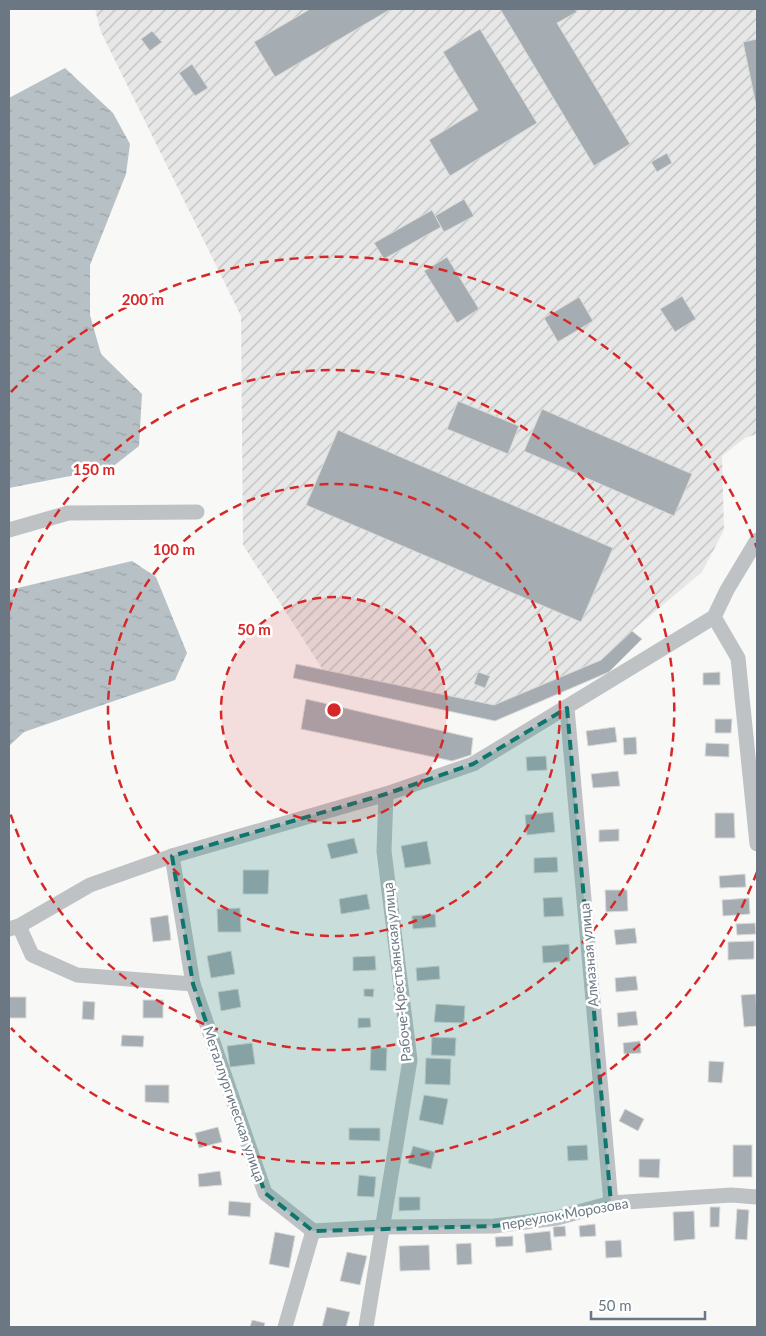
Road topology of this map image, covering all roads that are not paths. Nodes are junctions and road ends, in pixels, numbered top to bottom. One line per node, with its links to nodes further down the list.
1 (197, 512): 2 (street)
2 (9, 530)
3 (757, 540): 4 (street)
4 (714, 617): 5 (street); 7 (street)
5 (567, 708): 6 (street); 12 (street, Алмазная улица)
6 (386, 794): 8 (street); 13 (street, Рабоче-Крестьянская улица)
7 (757, 844)
8 (172, 856): 9 (street); 10 (street, Металлургическая улица)
9 (14, 928): 10 (street)
10 (192, 984): 14 (street, Металлургическая улица)
11 (757, 1197): 12 (street, переулок Морозова)
12 (611, 1203): 13 (street, переулок Морозова)
13 (382, 1227): 14 (street, переулок Морозова); 16 (street, Рабоче-Крестьянская улица)
14 (313, 1231): 15 (street)
15 (285, 1327)
16 (366, 1327)

